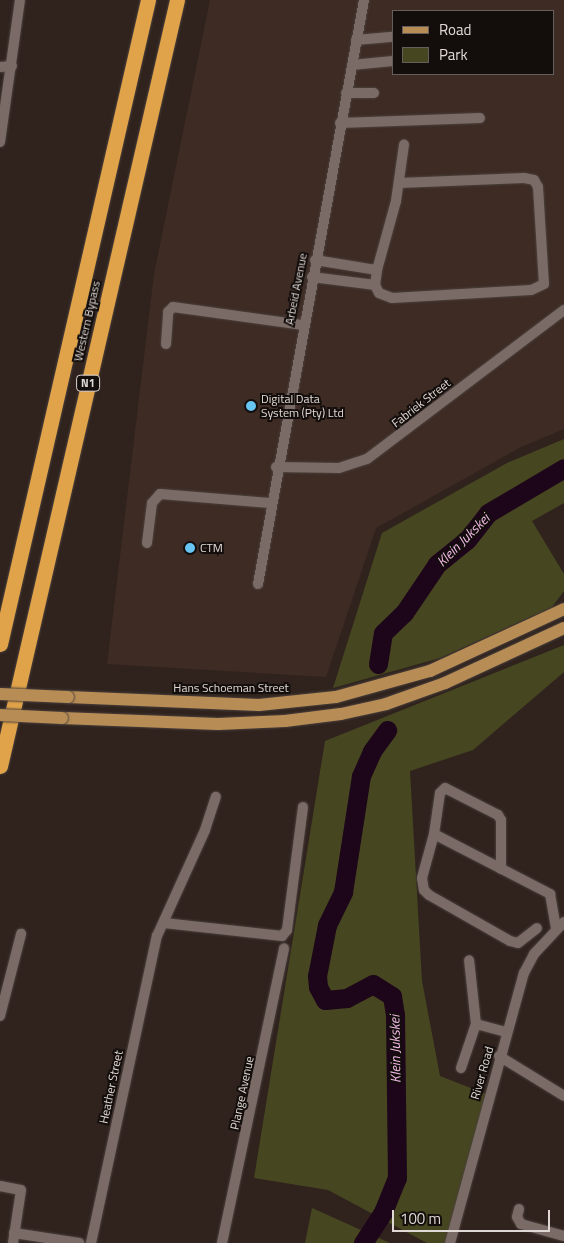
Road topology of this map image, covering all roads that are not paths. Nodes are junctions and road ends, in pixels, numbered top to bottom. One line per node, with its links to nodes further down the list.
1 (20, 0): 9 (street)
2 (148, 0): 31 (highway, Western Bypass / N1)
3 (177, 0): 34 (highway, Western Bypass / N1)
4 (364, 0): 6 (street, Arbeid Avenue)
5 (392, 37): 6 (street)
6 (356, 40): 8 (street, Arbeid Avenue)
7 (392, 61): 8 (street)
8 (352, 65): 11 (street, Arbeid Avenue)
9 (12, 66): 10 (street); 15 (street)
10 (0, 67)
11 (346, 93): 12 (street); 14 (street, Arbeid Avenue)
12 (374, 93)
13 (480, 118): 14 (street)
14 (340, 123): 18 (street, Arbeid Avenue)
15 (0, 142)
16 (404, 145): 17 (street)
17 (399, 184): 19 (street); 21 (street)
18 (315, 260): 19 (street); 20 (street, Arbeid Avenue)
19 (377, 270): 21 (street)
20 (312, 277): 21 (street); 23 (street, Arbeid Avenue)
21 (375, 285)
22 (564, 310): 25 (street, Fabriek Street)
23 (302, 325): 24 (street); 25 (street, Arbeid Avenue)
24 (166, 344)
25 (276, 467): 26 (street, Arbeid Avenue)
26 (270, 503): 27 (street); 28 (street, Arbeid Avenue)
27 (147, 543)
28 (258, 584)
29 (564, 609): 32 (main road, Hans Schoeman Street, bridge)
30 (564, 628): 33 (main road, bridge)
31 (0, 644)
32 (0, 694)
33 (0, 714)
34 (0, 766)
35 (216, 797): 39 (street, Heather Street)
36 (303, 807): 39 (street)
37 (434, 834): 38 (street); 38 (street); 41 (street)
38 (501, 868): 40 (street)
39 (164, 923): 56 (street, Heather Street)
40 (560, 925): 47 (street, River Road)
41 (537, 928)
42 (21, 934): 45 (street)
43 (284, 948): 57 (street, Plange Avenue)
44 (469, 960): 46 (street)
45 (0, 1016)
46 (476, 1024): 47 (street); 49 (street)
47 (506, 1032): 48 (street, River Road)
48 (499, 1056): 50 (street); 58 (street, River Road)
49 (462, 1068)
50 (564, 1096)
51 (0, 1186): 54 (street)
52 (519, 1209): 53 (street)
53 (564, 1236)
54 (13, 1238): 55 (street)
55 (79, 1243)
56 (91, 1243)
57 (222, 1243)
58 (450, 1243)

